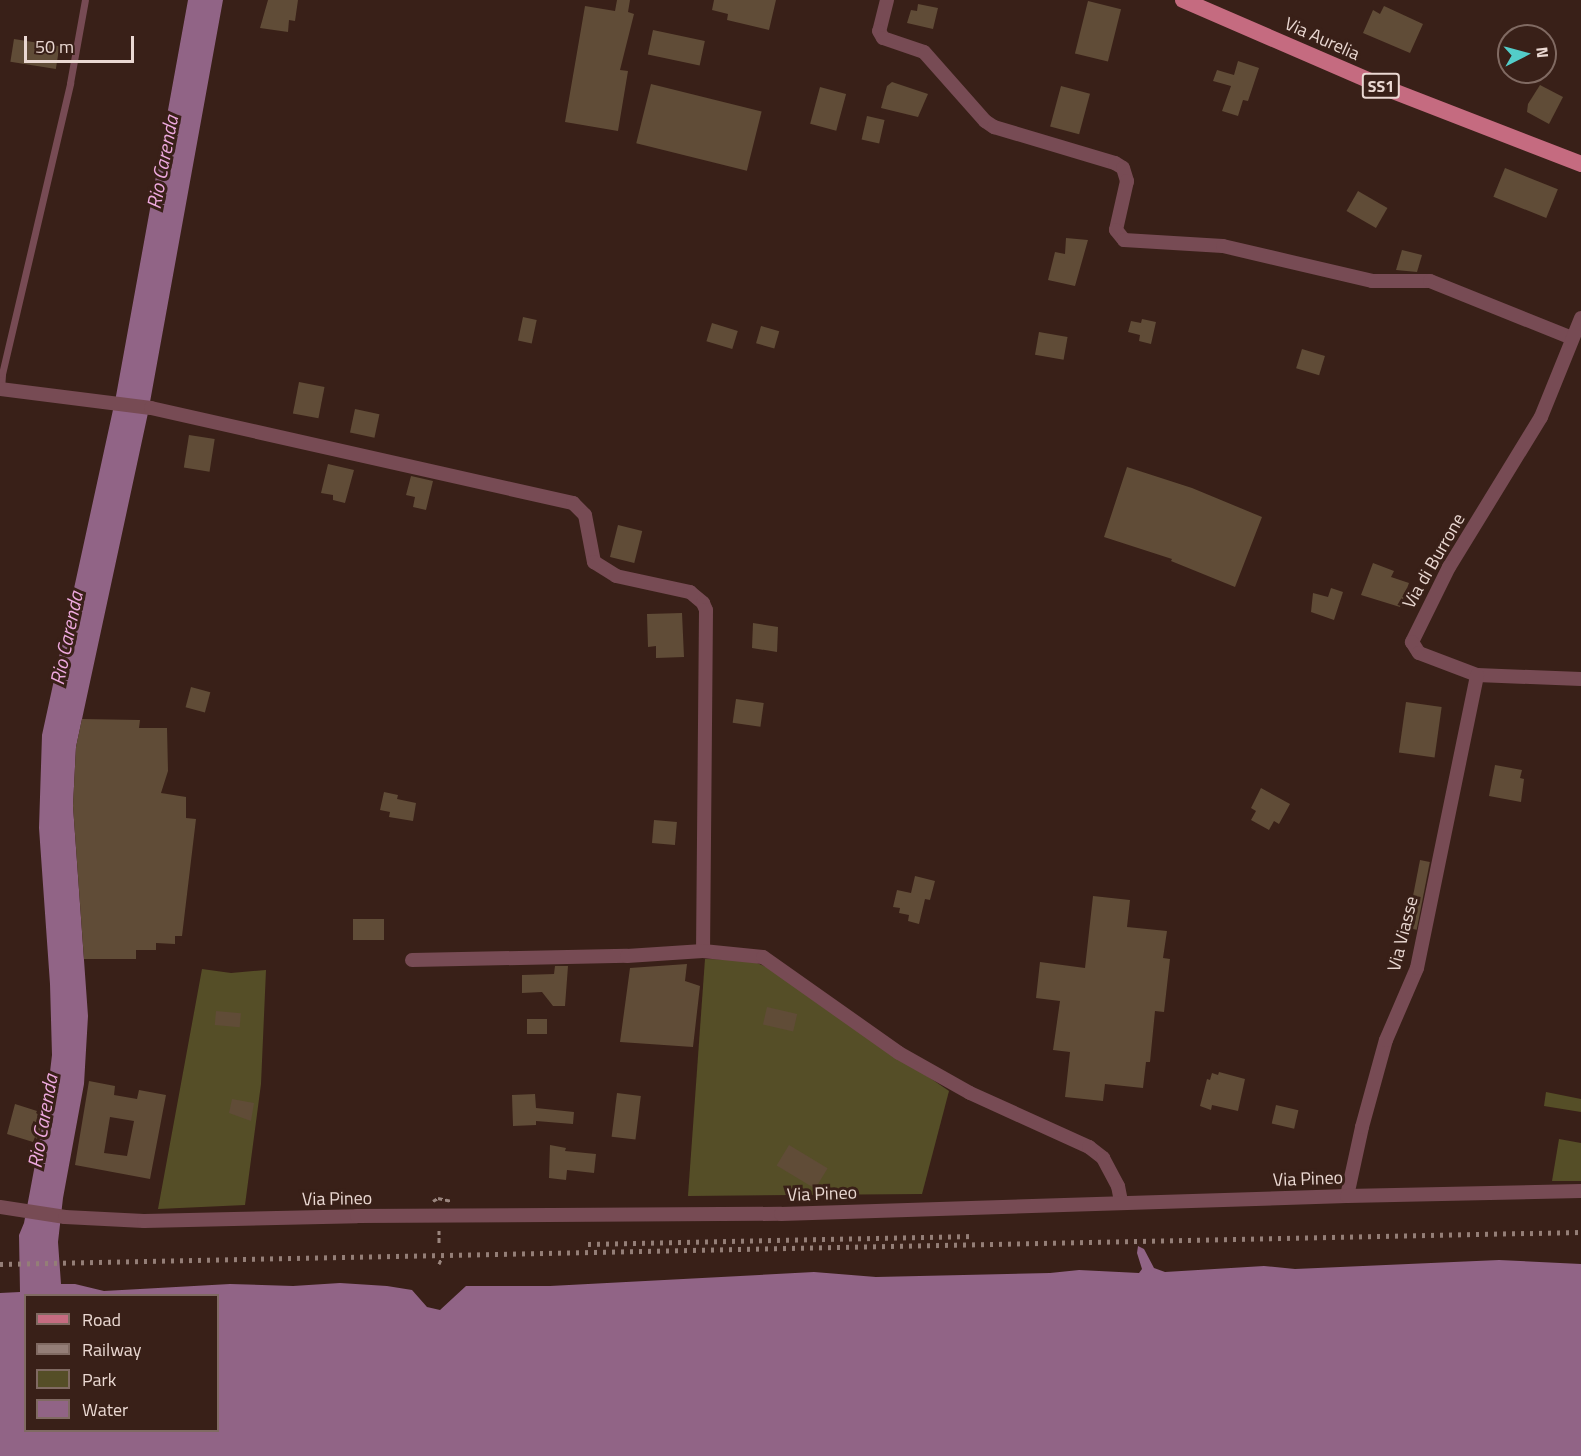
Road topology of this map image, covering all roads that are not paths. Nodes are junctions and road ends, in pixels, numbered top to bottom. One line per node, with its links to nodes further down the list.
1 (85, 0): 7 (lane)
2 (887, 0): 6 (street)
3 (1183, 0): 4 (main road, Via Aurelia / SS1)
4 (1581, 164)
5 (1581, 318): 6 (street, Via di Burrone)
6 (1572, 338): 8 (street, Via di Burrone)
7 (0, 389): 10 (street)
8 (1477, 675): 9 (street, Via di Burrone); 13 (street, Via Viasse)
9 (1581, 679)
10 (703, 951): 11 (street); 14 (street)
11 (412, 960)
12 (1581, 1191): 13 (street, Via Pineo)
13 (1347, 1196): 14 (street, Via Pineo)
14 (1121, 1202): 15 (street, Via Pineo)
15 (0, 1207)

